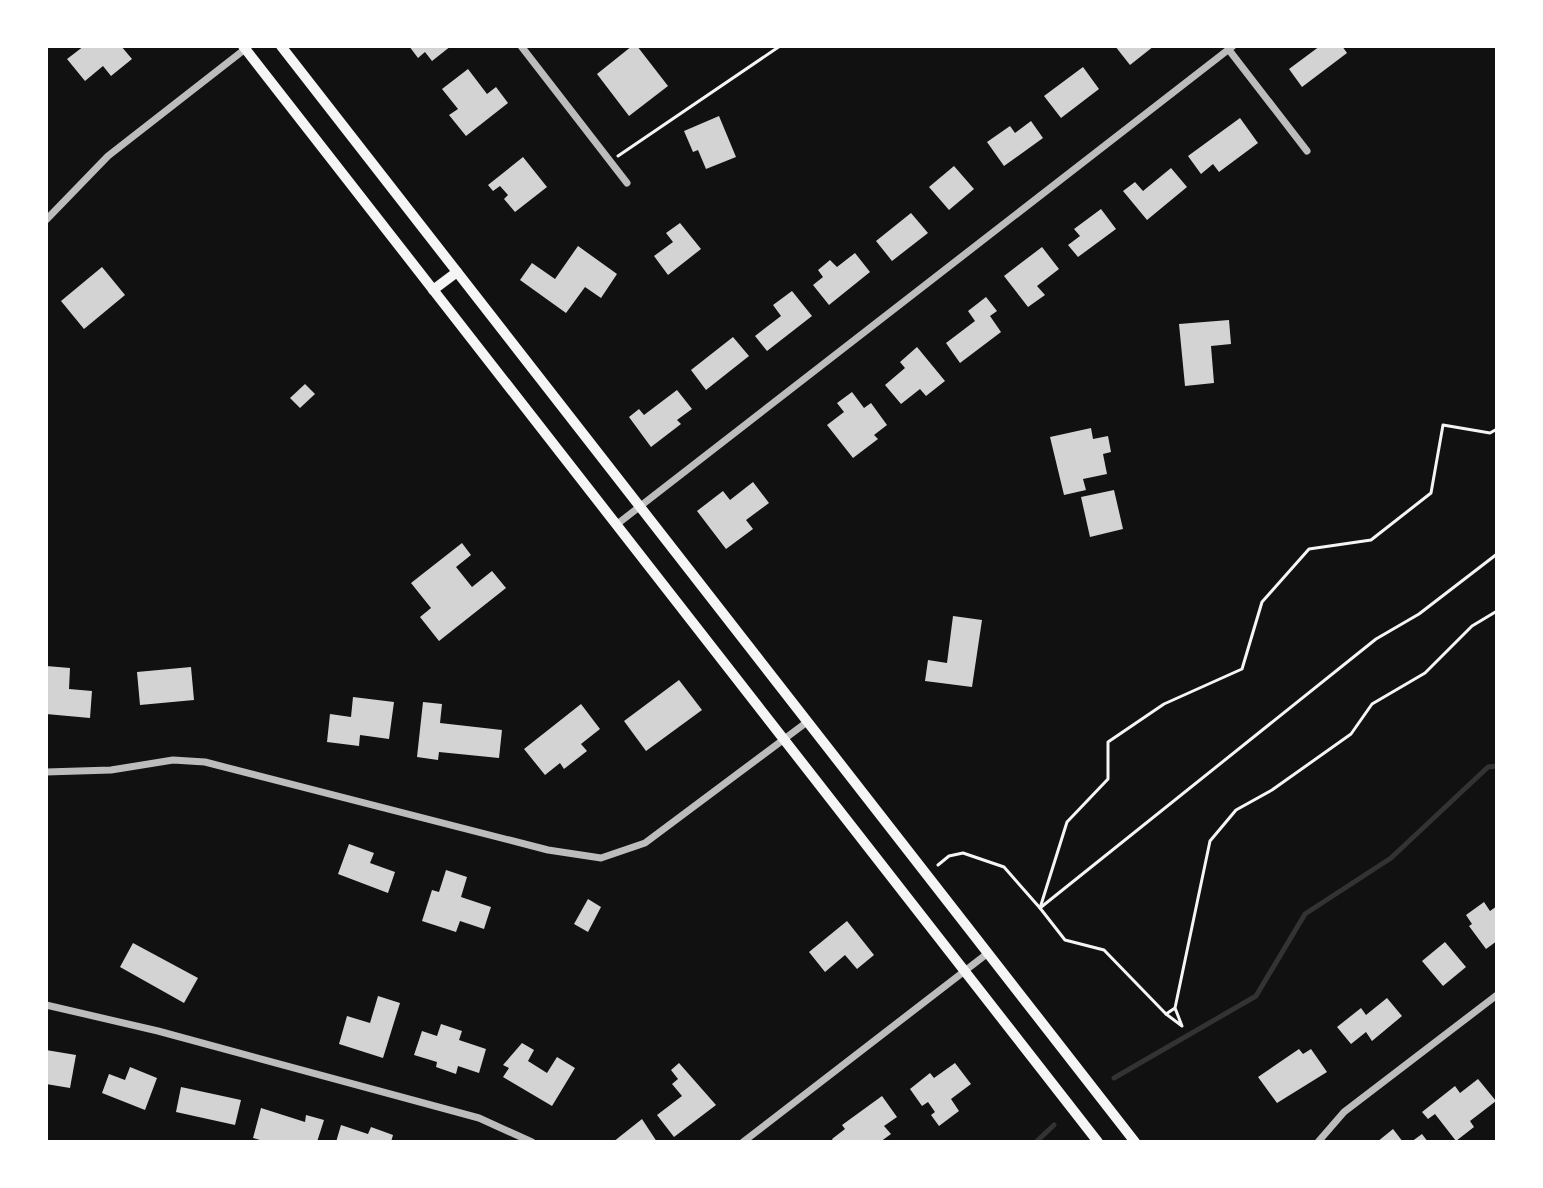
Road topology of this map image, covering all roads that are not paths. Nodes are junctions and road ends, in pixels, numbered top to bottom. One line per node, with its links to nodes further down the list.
1 (281, 46): 8 (main road)
2 (521, 46): 6 (street)
3 (246, 47): 7 (street); 9 (main road)
4 (1231, 48): 5 (street); 10 (street)
5 (1307, 151)
6 (627, 183)
7 (46, 220)
8 (457, 272): 9 (main road); 10 (main road)
9 (433, 290): 11 (main road)
10 (639, 507): 11 (street); 12 (main road)
11 (616, 525): 13 (main road)
12 (807, 722): 13 (street); 15 (main road)
13 (784, 740): 14 (street); 16 (main road)
14 (46, 772)
15 (988, 953): 16 (street); 22 (main road)
16 (965, 971): 20 (street); 21 (main road)
17 (1497, 995): 23 (street)
18 (46, 1005): 19 (street)
19 (532, 1142)
20 (743, 1142)
21 (1098, 1142)
22 (1135, 1142)
23 (1318, 1142)

